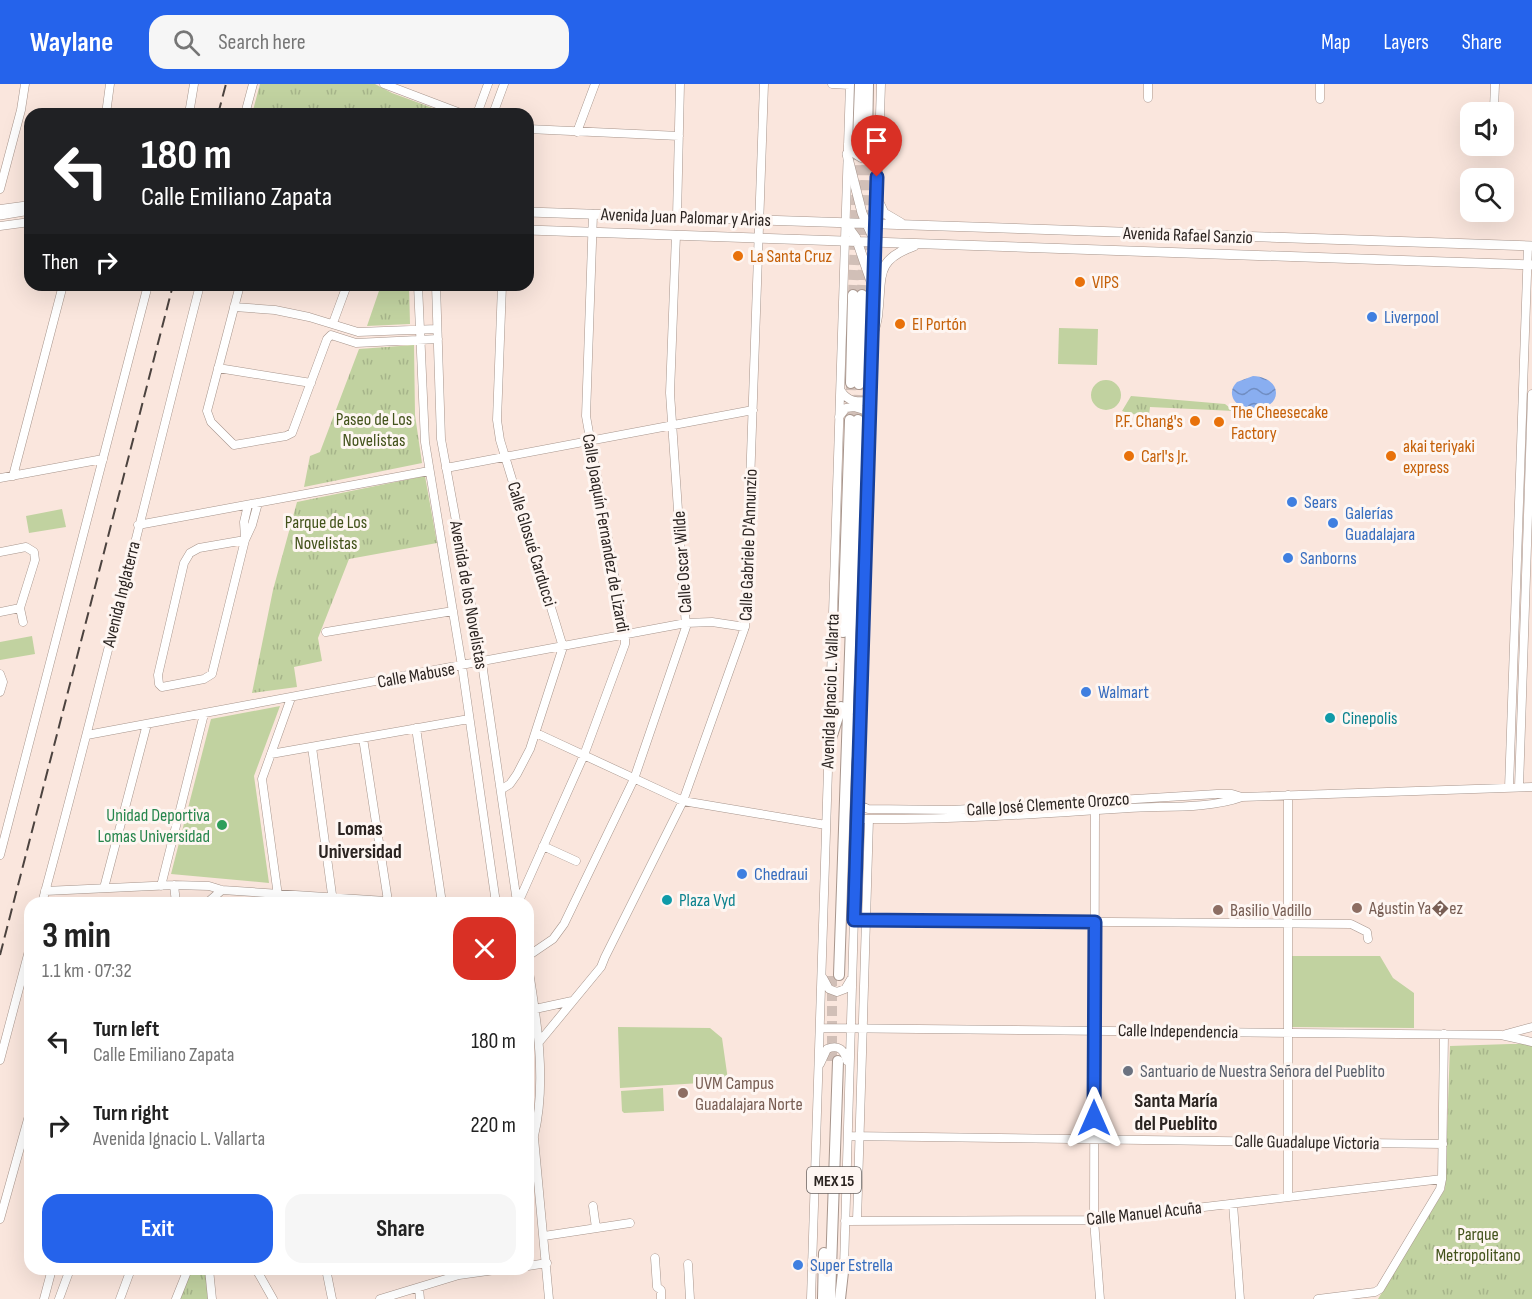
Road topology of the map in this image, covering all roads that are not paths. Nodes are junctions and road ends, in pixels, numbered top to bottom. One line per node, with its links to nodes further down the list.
1 (25, 84): 33 (street)
2 (110, 84): 21 (street)
3 (194, 84): 22 (street)
4 (253, 84): 23 (street)
5 (384, 84): 24 (street)
6 (488, 84): 25 (street)
7 (504, 84): 26 (street)
8 (595, 84): 28 (street)
9 (680, 84): 29 (street)
10 (764, 84): 44 (street, Calle Gabriele D'Annunzio)
11 (832, 84): 12 (street)
12 (853, 84): 31 (highway, Avenida Ignacio L. Vallarta)
13 (868, 84): 31 (highway, Avenida Ignacio L. Vallarta)
14 (881, 84): 30 (street)
15 (1148, 84): 18 (street)
16 (1320, 84): 19 (street)
17 (1495, 84): 20 (street)
18 (1148, 98)
19 (1320, 99)
20 (1494, 102)
21 (107, 108)
22 (190, 108)
23 (246, 108)
24 (447, 108)
25 (479, 108)
26 (495, 108)
27 (534, 129): 28 (street)
28 (577, 132): 29 (street)
29 (679, 136): 42 (street)
30 (879, 136): 31 (street); 34 (street)
31 (857, 142): 32 (street, Avenida Ignacio L. Vallarta)
32 (847, 154): 46 (street, Avenida Ignacio L. Vallarta); 47 (main road)
33 (0, 189)
34 (877, 198): 47 (street); 48 (main road)
35 (24, 206): 36 (street)
36 (0, 209)
37 (24, 211): 40 (main road)
38 (534, 212): 39 (main road, Avenida Juan Palomar y Arias)
39 (593, 214): 42 (main road, Avenida Juan Palomar y Arias); 51 (street, Calle Joaquín Fernandez de Lizardi)
40 (0, 215)
41 (24, 216): 43 (main road)
42 (677, 217): 44 (main road, Avenida Juan Palomar y Arias)
43 (0, 219)
44 (760, 220): 46 (main road, Avenida Juan Palomar y Arias); 53 (street, Calle Gabriele D'Annunzio)
45 (24, 223): 49 (street)
46 (845, 223): 47 (main road, Avenida Rafael Sanzio); 54 (street, Avenida Ignacio L. Vallarta); 55 (main road)
47 (871, 224): 48 (main road, Avenida Rafael Sanzio); 56 (main road)
48 (909, 225): 58 (main road, Avenida Rafael Sanzio)
49 (0, 226)
50 (534, 230): 51 (main road, Avenida Juan Palomar y Arias)
51 (592, 232): 52 (main road, Avenida Juan Palomar y Arias); 87 (street, Calle Joaquín Fernandez de Lizardi)
52 (676, 235): 53 (main road, Avenida Juan Palomar y Arias); 86 (street, Calle Oscar Wilde)
53 (759, 238): 54 (main road, Avenida Juan Palomar y Arias); 84 (street, Calle Gabriele D'Annunzio)
54 (844, 241): 55 (main road, Avenida Rafael Sanzio); 81 (street, Avenida Ignacio L. Vallarta)
55 (857, 241): 56 (main road, Avenida Rafael Sanzio); 60 (main road)
56 (875, 242): 57 (main road, Avenida Rafael Sanzio); 60 (street, Avenida Ignacio L. Vallarta)
57 (920, 244): 59 (main road, Avenida Rafael Sanzio); 76 (main road)
58 (1530, 246): 59 (street)
59 (1529, 265): 71 (street)
60 (874, 290): 76 (street, Avenida Ignacio L. Vallarta)
61 (61, 291): 92 (street)
62 (146, 291): 89 (street)
63 (198, 291): 96 (street, Avenida Inglaterra)
64 (238, 291): 70 (street)
65 (345, 291): 72 (street)
66 (418, 291): 74 (street, Avenida de los Novelistas)
67 (436, 291): 73 (street, Avenida de los Novelistas)
68 (502, 291): 88 (street, Calle Glosué Carducci)
69 (858, 295): 80 (highway)
70 (234, 307): 72 (street); 78 (street)
71 (1529, 314): 130 (street)
72 (333, 323): 74 (street)
73 (437, 329): 74 (street); 75 (street, Avenida de los Novelistas)
74 (420, 330): 77 (street, Avenida de los Novelistas)
75 (438, 339): 77 (street); 90 (street, Avenida de los Novelistas)
76 (872, 339): 83 (street, Avenida Ignacio L. Vallarta)
77 (421, 340): 79 (street); 91 (street, Avenida de los Novelistas)
78 (218, 368): 79 (street); 79 (street)
79 (311, 383)
80 (855, 384)
81 (840, 389): 83 (street); 85 (street, Avenida Ignacio L. Vallarta)
82 (1532, 394): 128 (street)
83 (870, 401): 85 (street, Avenida Ignacio L. Vallarta)
84 (753, 410): 86 (street); 104 (street, Calle Gabriele D'Annunzio)
85 (854, 418): 110 (highway, Avenida Ignacio L. Vallarta); 114 (highway, Avenida Ignacio L. Vallarta); 122 (street, Avenida Ignacio L. Vallarta); 127 (street, Avenida Ignacio L. Vallarta)
86 (672, 426): 87 (street); 103 (street, Calle Oscar Wilde)
87 (590, 442): 88 (street); 106 (street, Calle Joaquín Fernandez de Lizardi)
88 (505, 458): 90 (street); 107 (street, Calle Glosué Carducci)
89 (103, 459): 92 (street); 141 (street)
90 (446, 468): 108 (street, Avenida de los Novelistas)
91 (429, 471): 94 (street); 100 (street, Avenida de los Novelistas)
92 (13, 476): 93 (street)
93 (0, 478)
94 (258, 503): 95 (street); 97 (street)
95 (248, 505): 96 (street); 97 (street)
96 (138, 525): 120 (street, Avenida Inglaterra)
97 (245, 540): 97 (street)
98 (0, 552): 99 (street)
99 (21, 608): 101 (street); 102 (street)
100 (453, 611): 105 (street); 109 (street, Avenida de los Novelistas)
101 (0, 612)
102 (23, 622)
103 (686, 624): 104 (street, Calle Mabuse); 106 (street, Calle Mabuse); 126 (street, Calle Oscar Wilde)
104 (746, 627): 135 (street, Calle Gabriele D'Annunzio)
105 (326, 632)
106 (625, 635): 107 (street, Calle Mabuse); 125 (street, Calle Joaquín Fernandez de Lizardi)
107 (563, 647): 108 (street, Calle Mabuse); 119 (street)
108 (482, 663): 109 (street, Calle Mabuse); 131 (street, Avenida de los Novelistas)
109 (462, 666): 113 (street, Calle Mabuse); 116 (street, Avenida de los Novelistas)
110 (850, 666): 127 (highway); 166 (highway, Avenida Ignacio L. Vallarta)
111 (0, 674): 112 (street)
112 (0, 692)
113 (291, 698): 115 (street, Calle Mabuse); 124 (street)
114 (841, 707): 122 (highway); 166 (highway, Avenida Ignacio L. Vallarta)
115 (204, 714): 117 (street, Calle Mabuse); 144 (street)
116 (469, 719): 118 (street); 156 (street, Avenida de los Novelistas)
117 (147, 724): 120 (street, Calle Mabuse); 145 (street)
118 (416, 728): 121 (street); 155 (street)
119 (536, 733): 125 (street); 131 (street)
120 (87, 735): 147 (street, Avenida Inglaterra)
121 (363, 738): 123 (street); 154 (street)
122 (829, 745): 139 (street, Avenida Ignacio L. Vallarta)
123 (312, 747): 124 (street); 153 (street)
124 (271, 754): 152 (street)
125 (584, 755): 126 (street); 140 (street, Calle Joaquín Fernandez de Lizardi)
126 (634, 778): 135 (street); 164 (street, Calle Oscar Wilde)
127 (858, 780): 134 (street, Avenida Ignacio L. Vallarta)
128 (1520, 787): 129 (street, Calle José Clemente Orozco); 130 (street, Calle José Clemente Orozco)
129 (1532, 787)
130 (1509, 788): 132 (street, Calle José Clemente Orozco)
131 (502, 789): 157 (street, Avenida de los Novelistas)
132 (1288, 795): 133 (street, Calle José Clemente Orozco); 162 (street)
133 (1242, 797): 134 (street, Calle José Clemente Orozco); 136 (street, Calle José Clemente Orozco)
134 (858, 799): 137 (street, Avenida Ignacio L. Vallarta)
135 (683, 801): 139 (street); 168 (street, Calle Gabriele D'Annunzio)
136 (1095, 810): 138 (street, Calle José Clemente Orozco); 161 (street)
137 (858, 819): 138 (street, Calle José Clemente Orozco); 159 (street, Avenida Ignacio L. Vallarta)
138 (869, 819): 160 (street)
139 (826, 825): 166 (street, Avenida Ignacio L. Vallarta)
140 (543, 846): 142 (street); 158 (street, Calle Joaquín Fernandez de Lizardi)
141 (0, 855)
142 (576, 861)
143 (174, 885): 144 (street); 146 (street); 149 (street)
144 (161, 886): 145 (street)
145 (104, 888): 147 (street)
146 (222, 890): 150 (street); 151 (street)
147 (45, 891): 148 (street, Avenida Inglaterra)
148 (44, 897)
149 (175, 897)
150 (214, 897)
151 (266, 897)
152 (279, 897)
153 (332, 897)
154 (387, 897)
155 (441, 897)
156 (495, 897)
157 (516, 897)
158 (520, 897)
159 (854, 920): 160 (street); 167 (street, Avenida Ignacio L. Vallarta)
160 (866, 920): 161 (street); 174 (street)
161 (1095, 922): 162 (street); 175 (street)
162 (1288, 923): 163 (street); 176 (street)
163 (1368, 939)
164 (534, 952)
165 (24, 970): 181 (street)
166 (831, 974): 167 (street); 172 (street, Avenida Ignacio L. Vallarta)
167 (852, 974): 173 (street, Avenida Ignacio L. Vallarta)
168 (572, 1001): 170 (street); 179 (street, Calle Gabriele D'Annunzio)
169 (534, 1003): 170 (street)
170 (535, 1009): 179 (street)
171 (1532, 1027): 178 (street, Calle Independencia)
172 (820, 1028): 173 (street, Calle Independencia); 182 (street, Avenida Ignacio L. Vallarta)
173 (851, 1029): 174 (street, Calle Independencia); 183 (street, Avenida Ignacio L. Vallarta)
174 (863, 1029): 175 (street, Calle Independencia); 186 (street)
175 (1094, 1030): 176 (street, Calle Independencia); 188 (street)
176 (1288, 1033): 177 (street, Calle Independencia); 189 (street)
177 (1444, 1035): 178 (street, Calle Independencia); 190 (street)
178 (1501, 1035): 180 (street, Calle Independencia)
179 (540, 1041): 187 (street)
180 (1532, 1042)
181 (0, 1060)
182 (818, 1066): 183 (street); 229 (street, Avenida Ignacio L. Vallarta)
183 (850, 1068): 185 (street, Avenida Ignacio L. Vallarta)
184 (24, 1133): 196 (street)
185 (848, 1136): 186 (street, Calle Guadalupe Victoria); 198 (street, Avenida Ignacio L. Vallarta)
186 (860, 1136): 188 (street, Calle Guadalupe Victoria); 199 (street)
187 (534, 1138)
188 (1094, 1139): 189 (street, Calle Guadalupe Victoria); 197 (street)
189 (1288, 1142): 190 (street, Calle Guadalupe Victoria); 193 (street)
190 (1443, 1144): 192 (street)
191 (534, 1169): 202 (street)
192 (1442, 1179): 193 (street, Calle Manuel Acuña); 235 (street)
193 (1288, 1197): 194 (street, Calle Manuel Acuña)
194 (1233, 1204): 197 (street, Calle Manuel Acuña); 234 (street)
195 (593, 1206): 201 (street)
196 (0, 1219)
197 (1094, 1220): 199 (street, Calle Manuel Acuña); 233 (street)
198 (845, 1221): 199 (street, Calle Manuel Acuña); 205 (street, Avenida Ignacio L. Vallarta)
199 (857, 1221)
200 (630, 1223): 201 (street)
201 (596, 1228): 202 (street)
202 (544, 1236): 204 (street)
203 (655, 1258): 227 (street)
204 (547, 1263): 207 (street); 226 (street)
205 (844, 1263): 232 (highway)
206 (688, 1264): 228 (street)
207 (534, 1265)
208 (50, 1275): 217 (street)
209 (68, 1275): 218 (street)
210 (130, 1275): 219 (street)
211 (186, 1275): 220 (street)
212 (210, 1275): 221 (street)
213 (259, 1275): 222 (street)
214 (327, 1275): 223 (street)
215 (459, 1275): 216 (street)
216 (419, 1288): 224 (street); 225 (street)
217 (44, 1299)
218 (59, 1299)
219 (120, 1299)
220 (176, 1299)
221 (212, 1299)
222 (273, 1299)
223 (332, 1299)
224 (380, 1299)
225 (420, 1299)
226 (549, 1299)
227 (661, 1299)
228 (690, 1299)
229 (811, 1299)
230 (823, 1299): 231 (highway, MEX 15)
231 (830, 1299)
232 (841, 1299)
233 (1100, 1299)
234 (1240, 1299)
235 (1318, 1299)

